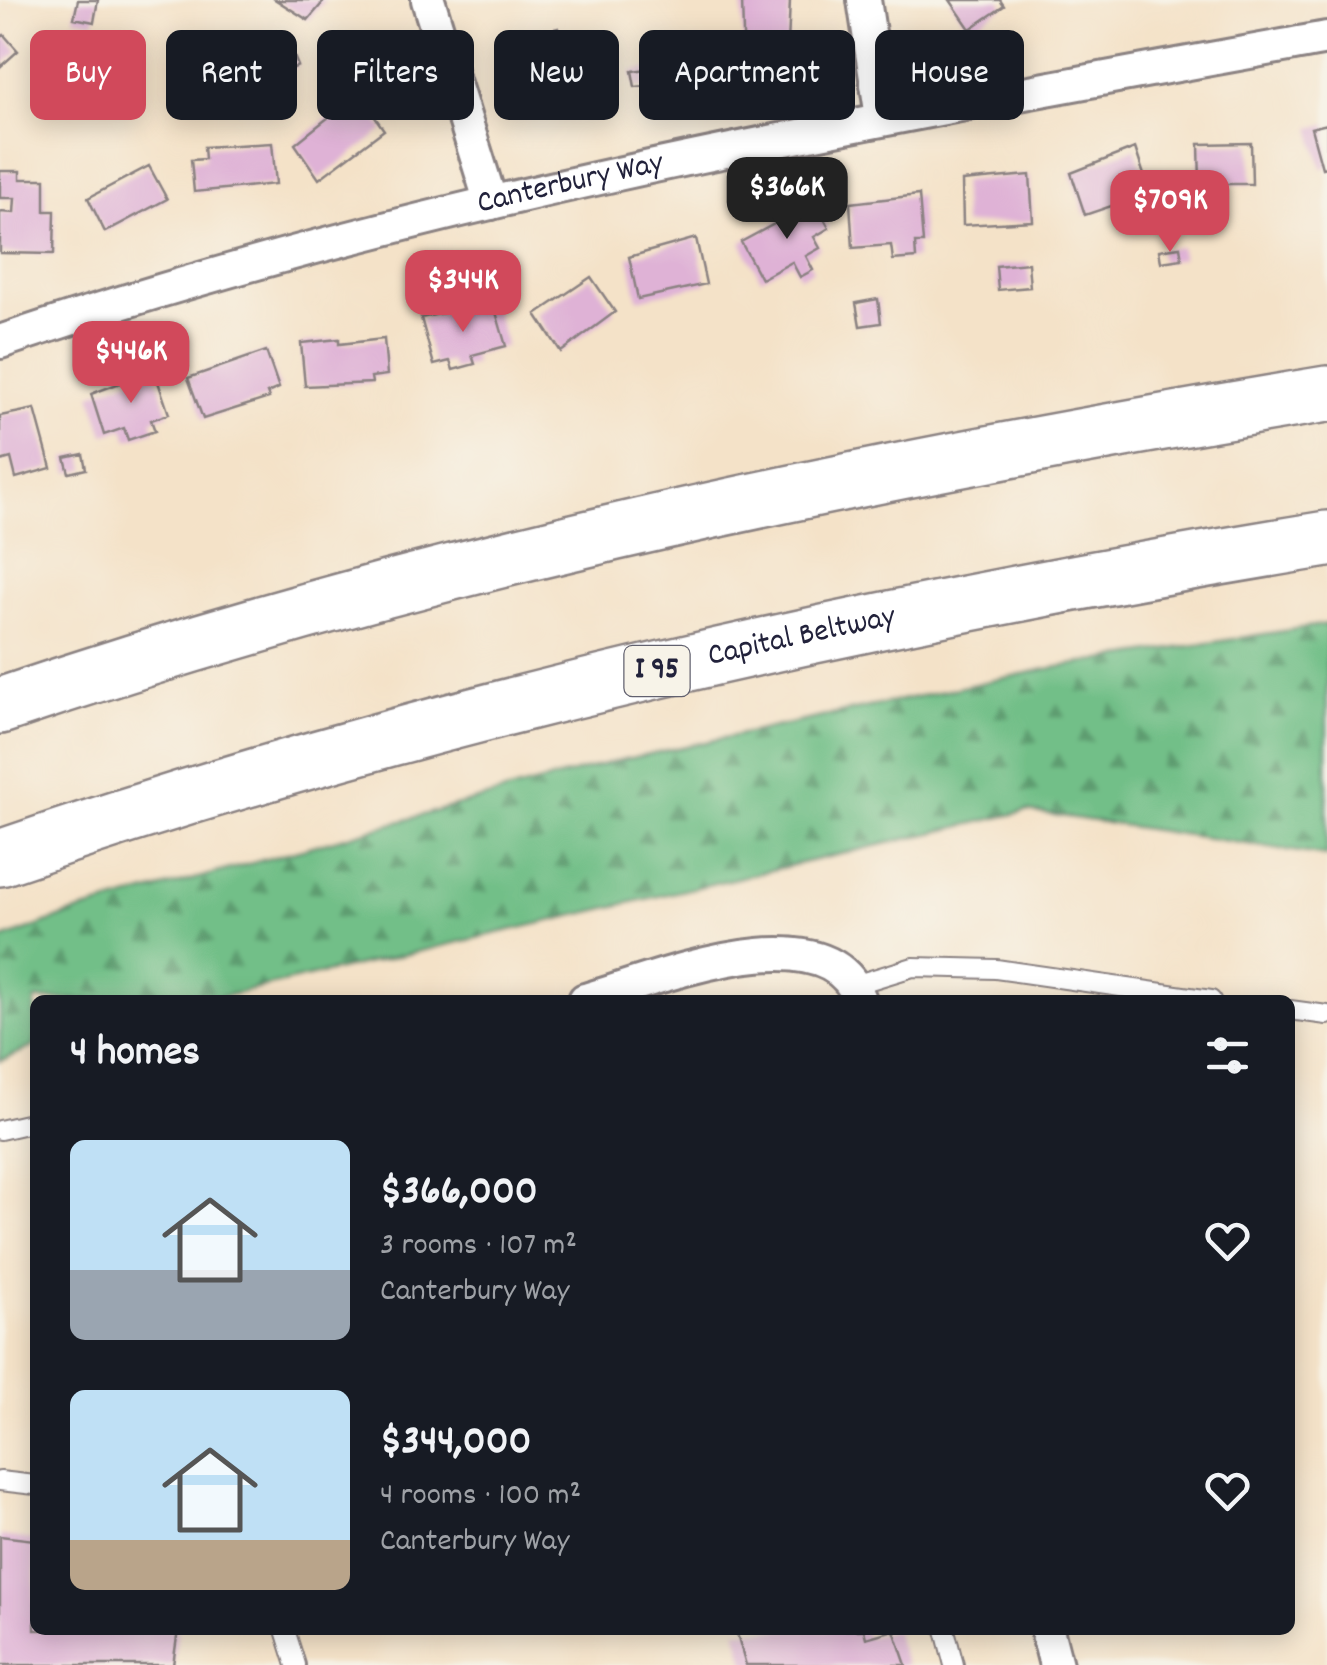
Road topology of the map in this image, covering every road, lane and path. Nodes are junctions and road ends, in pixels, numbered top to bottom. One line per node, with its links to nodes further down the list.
1 (428, 0): 7 (street)
2 (864, 0): 4 (street)
3 (1327, 38): 5 (street, Canterbury Way)
4 (875, 71)
5 (1024, 91)
6 (875, 118): 7 (street, Canterbury Way)
7 (490, 203): 8 (street, Canterbury Way)
8 (0, 342)
9 (1327, 394): 11 (highway)
10 (1327, 538): 12 (highway, Capital Beltway / I 95)
11 (0, 706)
12 (0, 858)
13 (857, 992): 14 (street); 15 (lane)
14 (603, 995)
15 (1176, 995)
16 (1295, 1011): 17 (lane)
17 (1327, 1015)
18 (30, 1123): 19 (lane)
19 (0, 1130)
20 (0, 1481): 21 (lane)
21 (30, 1484)
22 (287, 1635): 25 (lane)
23 (946, 1635): 26 (lane)
24 (1048, 1635): 27 (street)
25 (296, 1665)
26 (954, 1665)
27 (1056, 1665)

